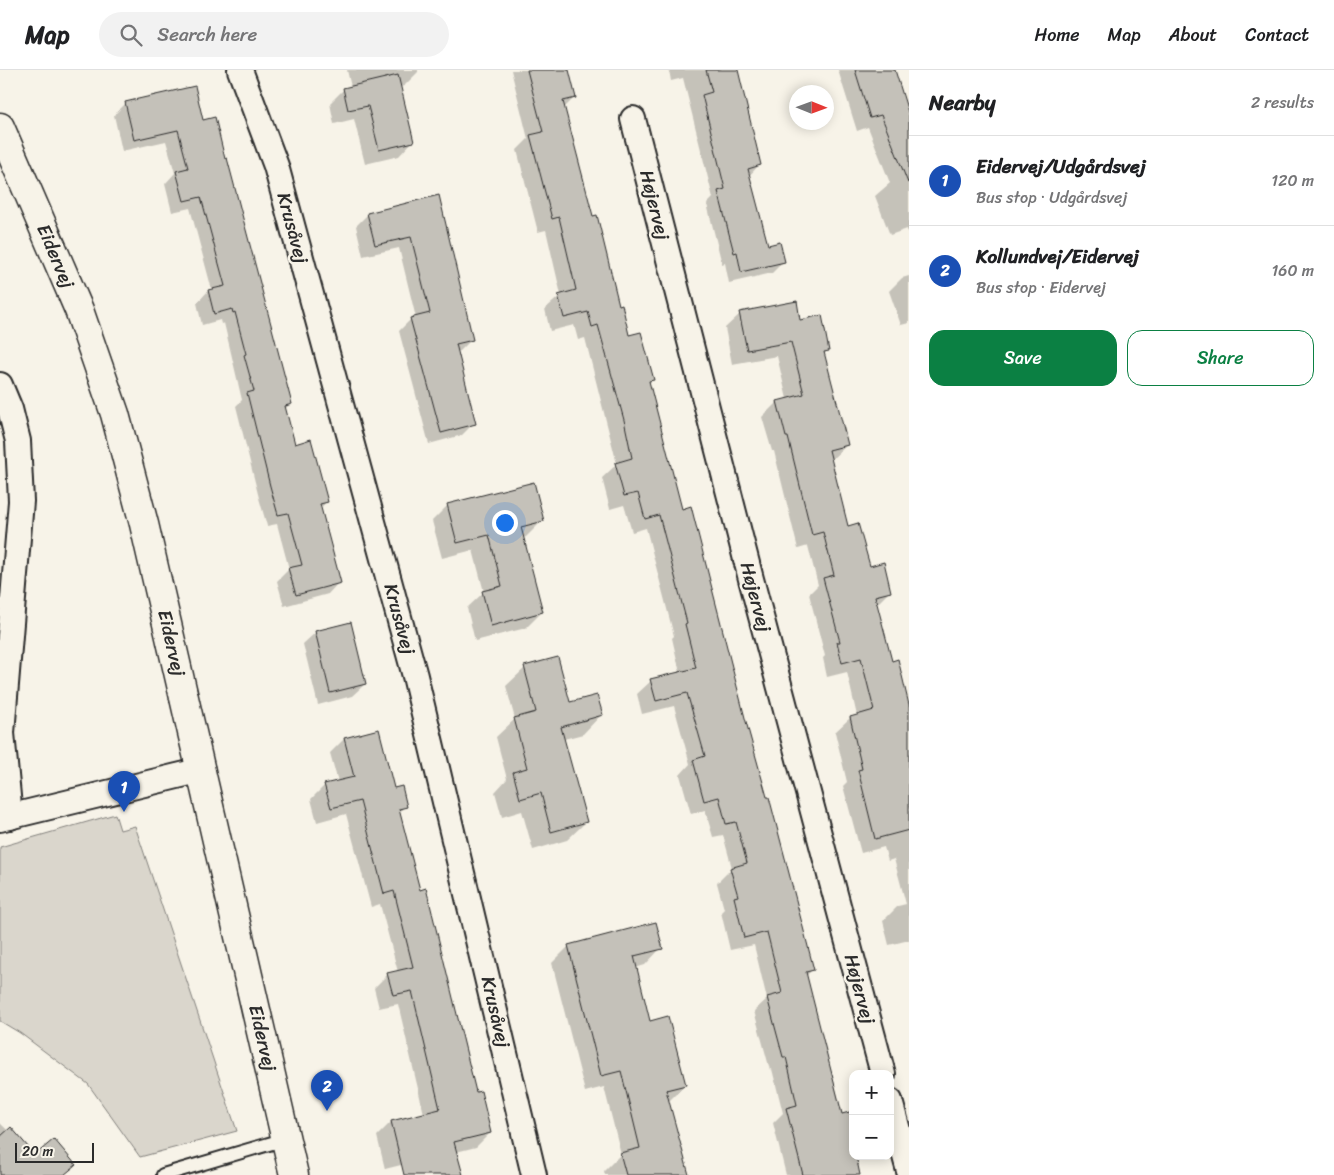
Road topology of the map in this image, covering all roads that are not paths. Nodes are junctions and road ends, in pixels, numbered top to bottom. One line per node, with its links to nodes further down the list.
1 (240, 70): 14 (street, Krusåvej)
2 (633, 120): 8 (street, Højervej)
3 (0, 127): 6 (street, Eidervej)
4 (0, 386): 5 (street)
5 (5, 410): 7 (street)
6 (202, 770): 7 (street); 10 (street, Eidervej)
7 (5, 818)
8 (882, 1070)
9 (894, 1115): 11 (street)
10 (286, 1139): 12 (lane); 13 (street, Eidervej)
11 (909, 1171)
12 (164, 1175)
13 (294, 1175)
14 (534, 1175)

